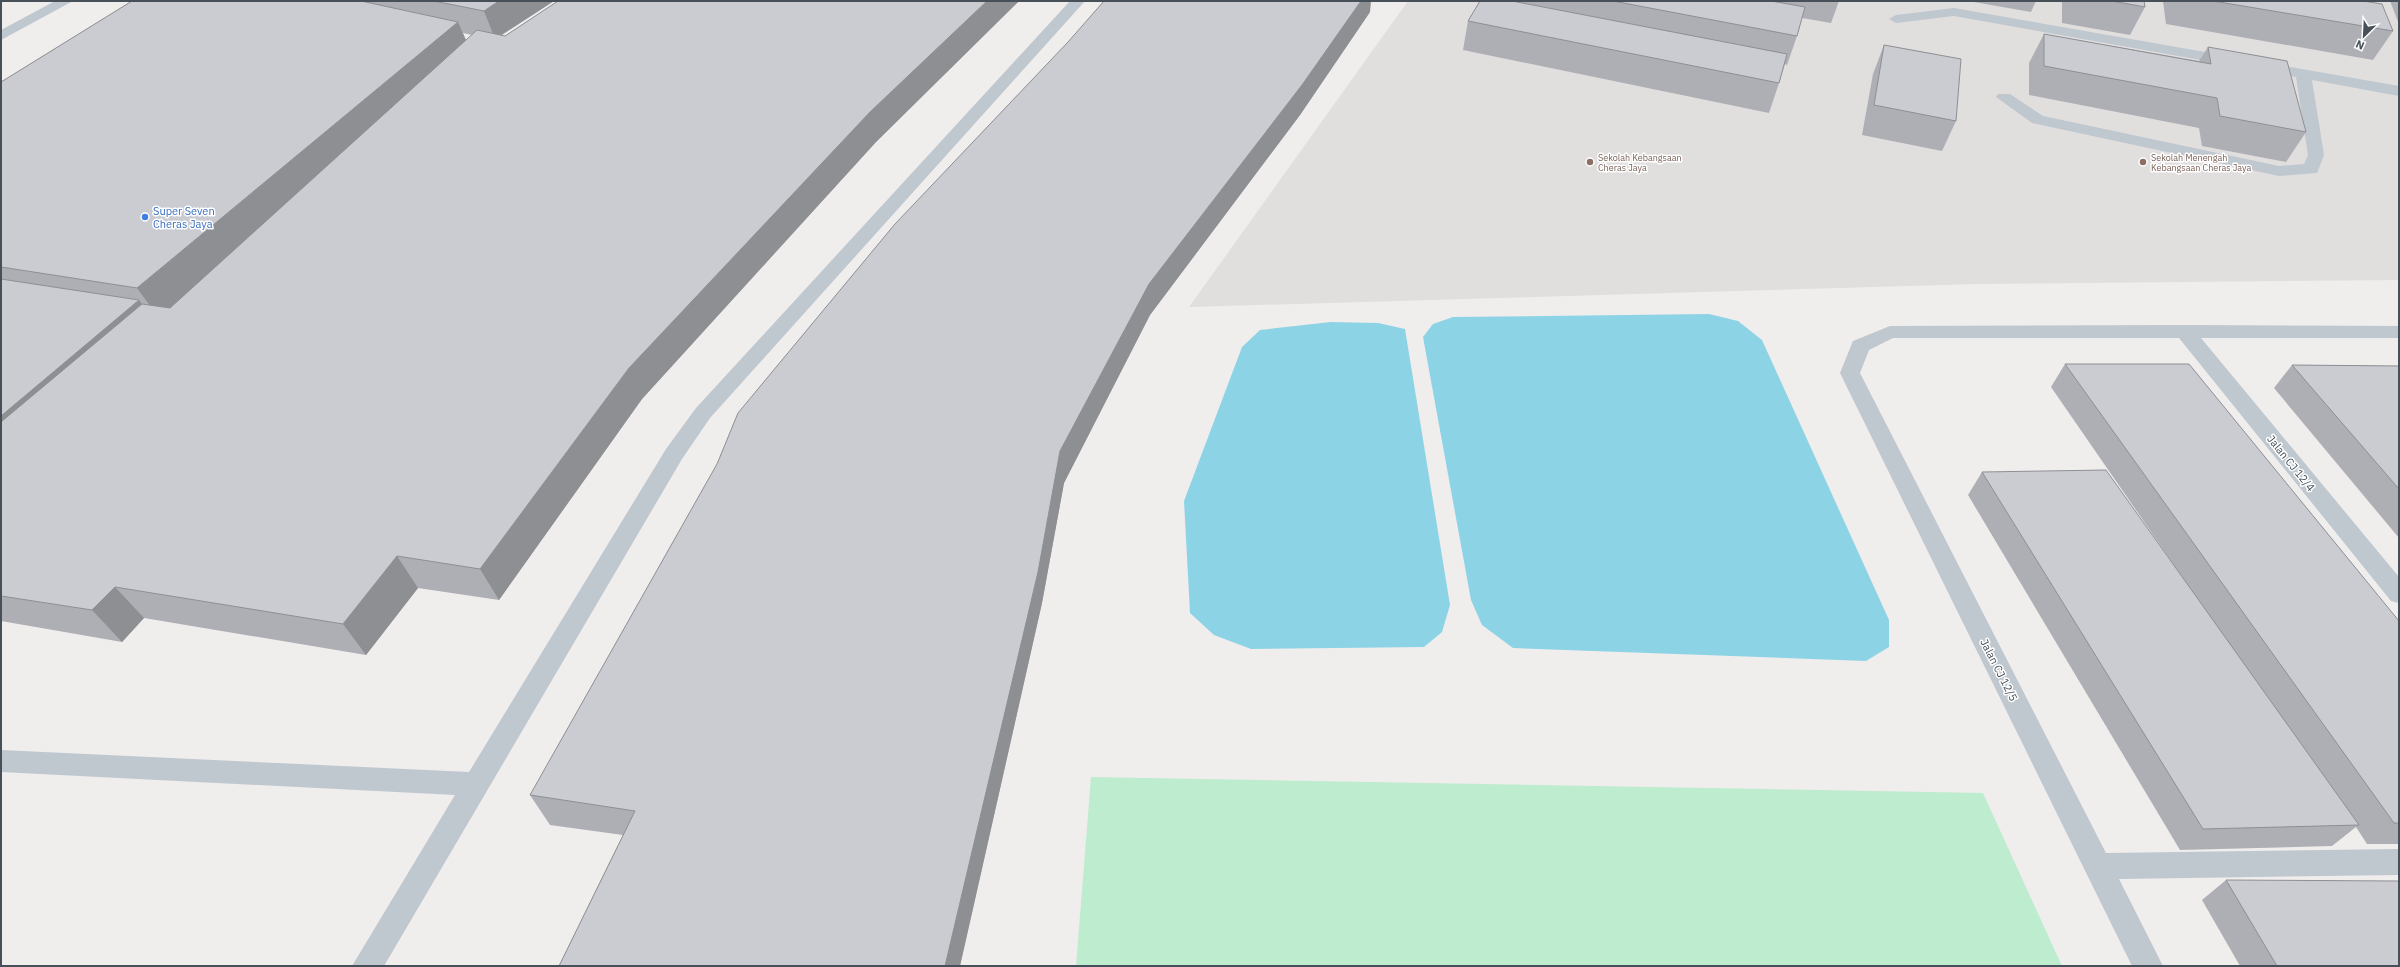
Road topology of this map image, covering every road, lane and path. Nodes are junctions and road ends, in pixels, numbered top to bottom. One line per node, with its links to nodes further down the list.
1 (66, 1): 4 (street)
2 (1078, 1): 12 (street)
3 (1896, 19): 5 (street)
4 (1, 36)
5 (2303, 74): 6 (street); 7 (street)
6 (2399, 91)
7 (2004, 97)
8 (2184, 331): 9 (street); 10 (street, Jalan CJ 12/4); 14 (street, Jalan CJ 12/5)
9 (2399, 332)
10 (2399, 594)
11 (1, 761): 12 (street)
12 (476, 784): 15 (street)
13 (2399, 862): 14 (street)
14 (2098, 866): 16 (street, Jalan CJ 12/5)
15 (367, 966)
16 (2148, 966)

